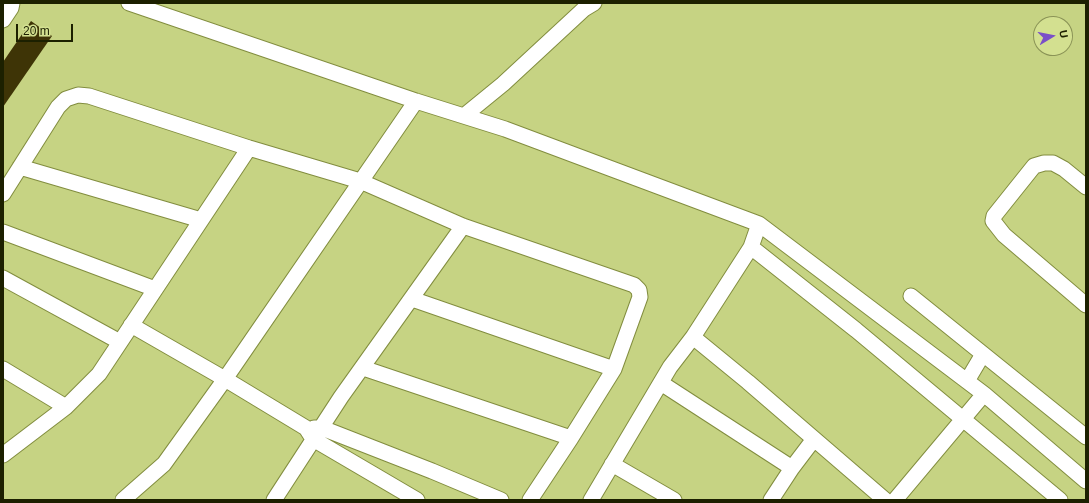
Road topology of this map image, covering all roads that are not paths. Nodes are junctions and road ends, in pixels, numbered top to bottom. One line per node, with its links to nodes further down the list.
1 (12, 3): 4 (street)
2 (129, 3): 5 (street)
3 (594, 3): 6 (street)
4 (3, 20)
5 (416, 101): 6 (street); 9 (street)
6 (465, 115): 13 (street)
7 (249, 148): 8 (street); 9 (street); 12 (street)
8 (20, 167): 11 (street); 12 (street)
9 (360, 181): 14 (street); 29 (street)
10 (1086, 187): 21 (street)
11 (3, 194)
12 (201, 220): 18 (street)
13 (759, 224): 16 (street); 30 (street)
14 (463, 226): 20 (street); 28 (street)
15 (3, 232): 18 (street)
16 (751, 247): 23 (street); 34 (street)
17 (3, 278): 24 (street)
18 (155, 289): 22 (street)
19 (911, 296): 25 (street)
20 (412, 299): 26 (street); 28 (street)
21 (1086, 305)
22 (131, 325): 24 (street); 29 (street)
23 (693, 337): 31 (street); 38 (street)
24 (120, 342): 33 (street)
25 (983, 354): 30 (street); 36 (street)
26 (363, 368): 35 (street); 37 (street)
27 (3, 369): 33 (street)
28 (614, 369): 37 (street)
29 (225, 379): 35 (street); 43 (street)
30 (967, 381): 32 (street)
31 (660, 383): 40 (street); 41 (street)
32 (984, 394): 34 (street); 42 (street)
33 (66, 407): 39 (street)
34 (963, 420): 52 (street); 53 (street)
35 (314, 432): 44 (street); 45 (street); 46 (street)
36 (1086, 437)
37 (571, 438): 47 (street)
38 (814, 439): 41 (street); 51 (street)
39 (3, 455)
40 (612, 464): 48 (street); 49 (street)
41 (792, 468): 50 (street)
42 (1086, 482)
43 (123, 500)
44 (274, 500)
45 (417, 500)
46 (501, 500)
47 (530, 500)
48 (591, 500)
49 (674, 500)
50 (771, 500)
51 (885, 500)
52 (895, 500)
53 (1060, 500)

